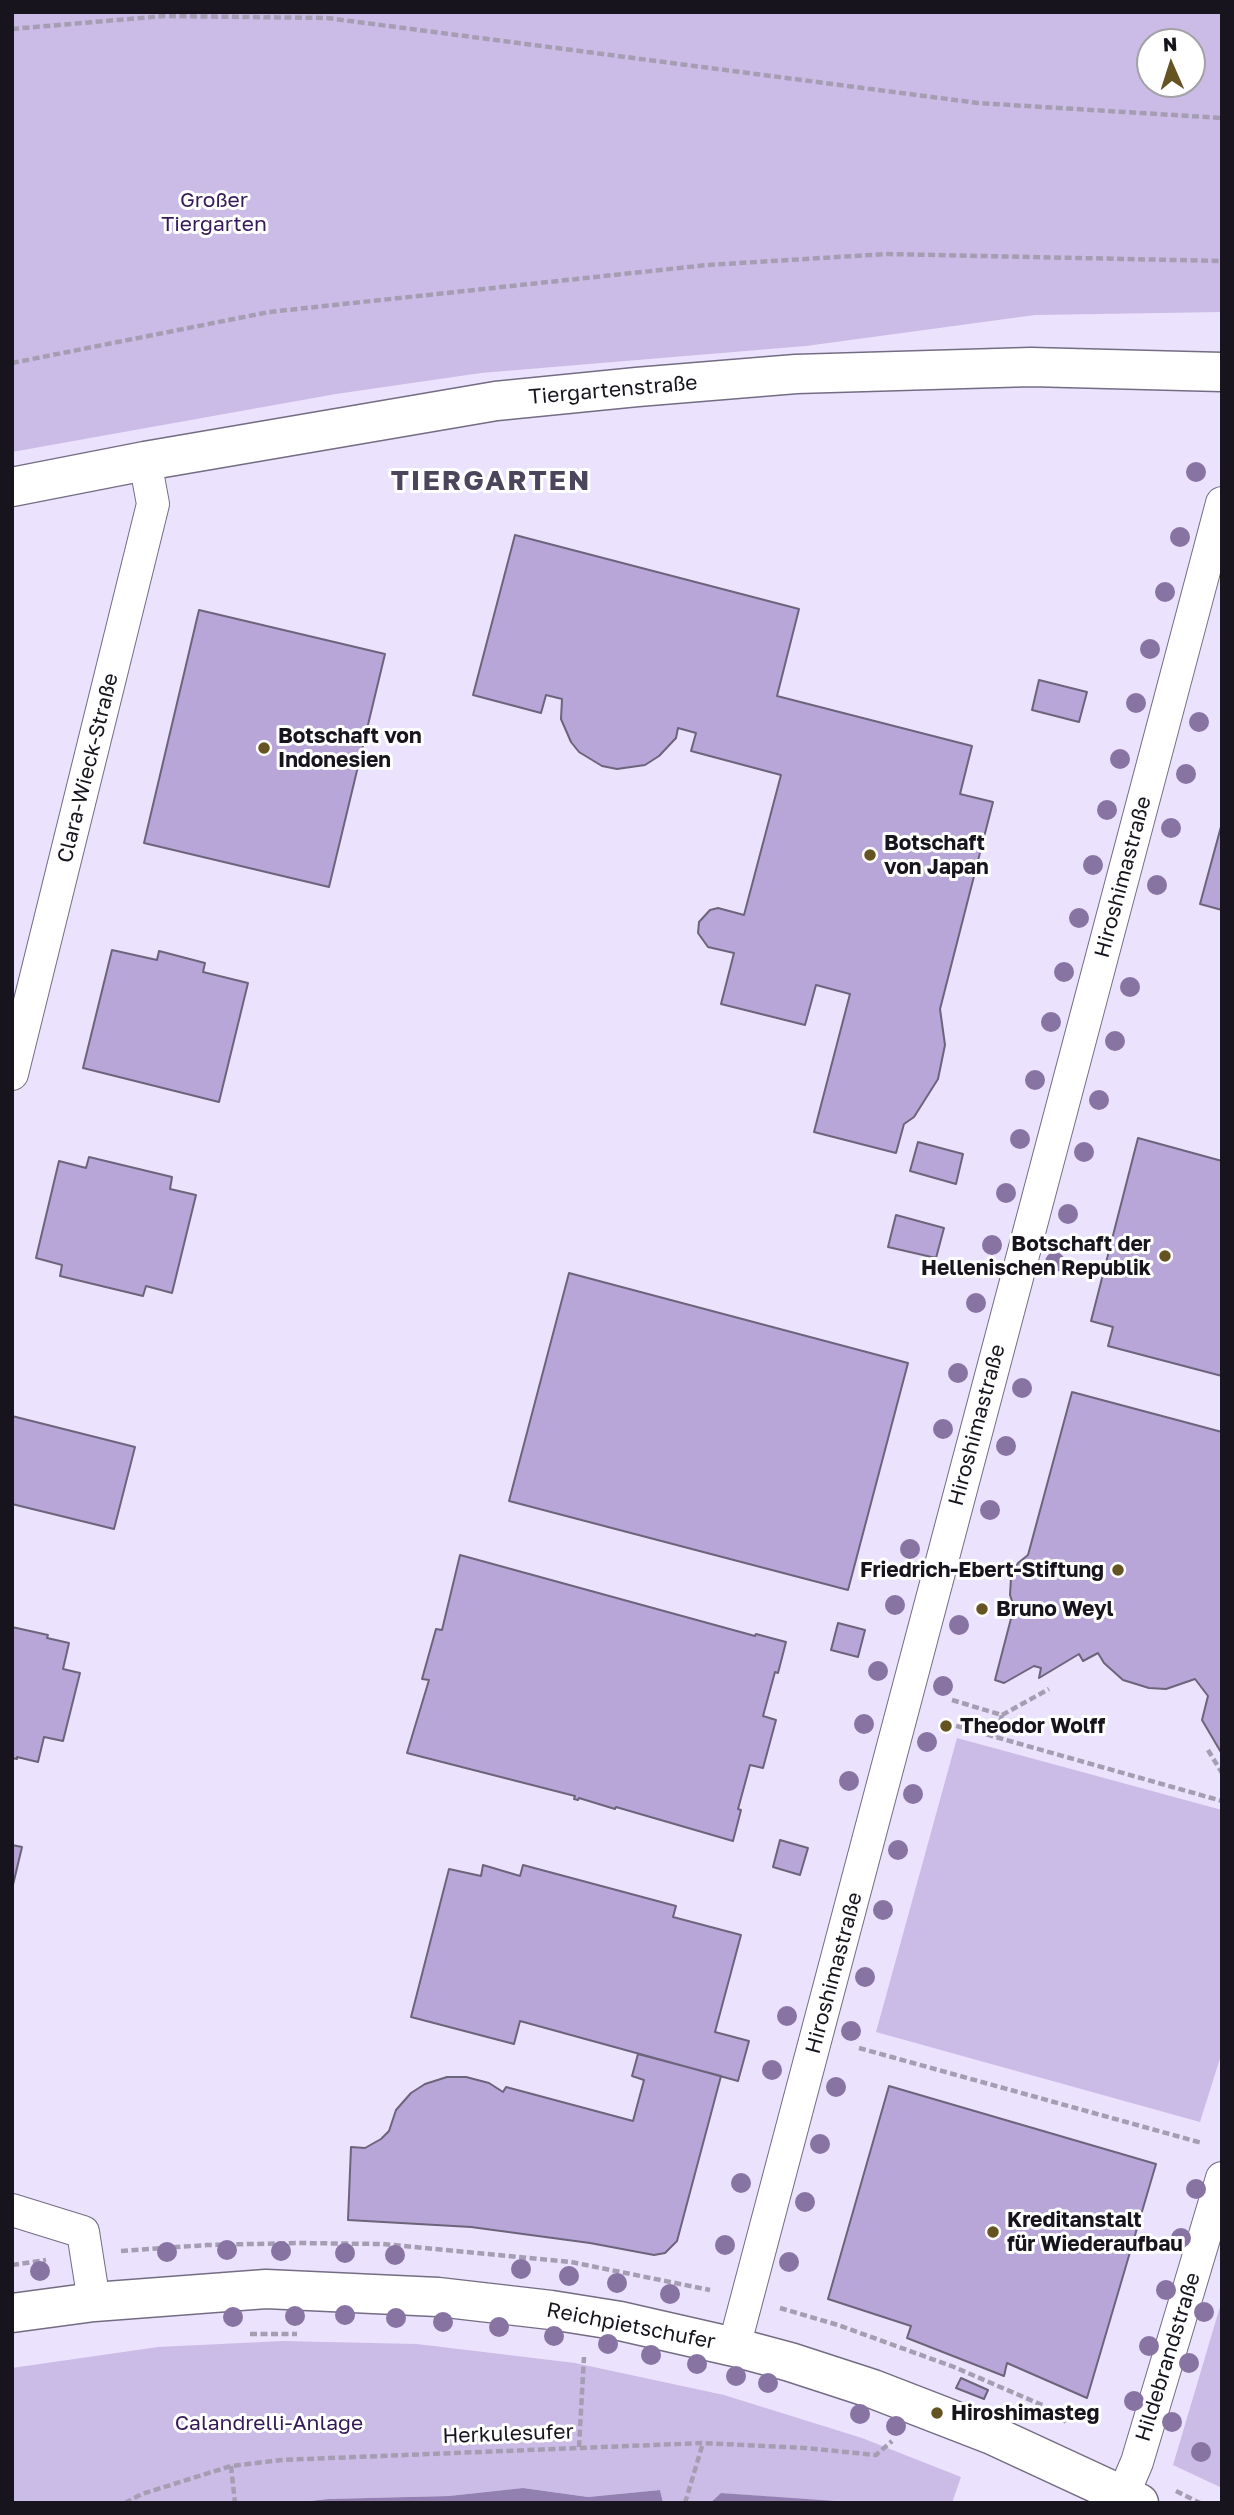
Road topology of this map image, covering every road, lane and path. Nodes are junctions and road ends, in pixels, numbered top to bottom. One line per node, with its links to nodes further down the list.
1 (12, 29): 2 (path)
2 (1222, 118)
3 (1222, 261): 4 (path)
4 (12, 363)
5 (1222, 372): 6 (main road, Tiergartenstraße)
6 (145, 461): 7 (main road, Tiergartenstraße); 9 (street, Clara-Wieck-Straße)
7 (12, 487)
8 (1222, 503): 27 (street, Hiroshimastraße)
9 (12, 1074)
10 (1049, 1689): 12 (path)
11 (952, 1700): 12 (path)
12 (1002, 1715): 14 (path)
13 (946, 1723): 14 (path)
14 (997, 1737): 17 (path)
15 (1208, 1750): 16 (path)
16 (1222, 1773)
17 (1222, 1801)
18 (859, 2048): 19 (path)
19 (1202, 2143)
20 (1222, 2178): 36 (street, Hildebrandstraße)
21 (12, 2210): 22 (street)
22 (94, 2302): 24 (main road, Reichpietschufer); 27 (main road, Reichpietschufer)
23 (778, 2308): 31 (path)
24 (12, 2313)
25 (245, 2334): 26 (path)
26 (299, 2334)
27 (734, 2347): 36 (main road, Reichpietschufer)
28 (571, 2356): 29 (path)
29 (583, 2357): 30 (path); 34 (path)
30 (596, 2360)
31 (1067, 2424)
32 (880, 2436): 33 (path, Herkulesufer)
33 (703, 2443): 34 (path, Herkulesufer); 39 (path)
34 (579, 2447): 35 (path, Herkulesufer)
35 (231, 2466): 37 (path, Herkulesufer); 38 (path)
36 (1131, 2499)
37 (125, 2503)
38 (235, 2503)
39 (685, 2503)

